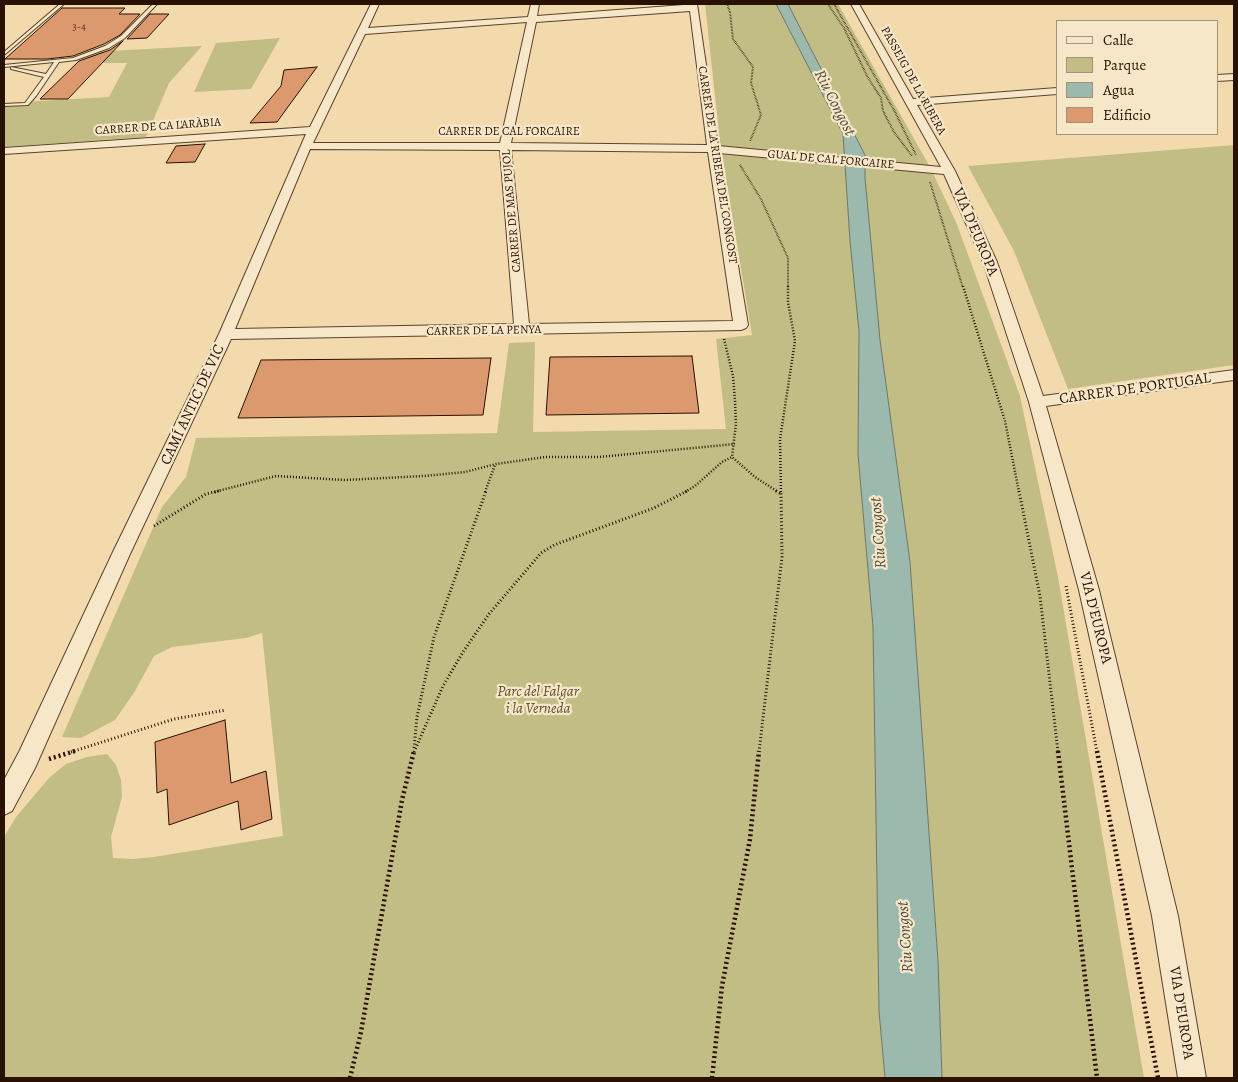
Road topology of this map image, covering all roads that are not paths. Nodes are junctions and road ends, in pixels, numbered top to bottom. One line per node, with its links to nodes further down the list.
1 (62, 4): 9 (lane)
2 (155, 4): 10 (lane)
3 (375, 4): 8 (street, CAMÍ ANTIC DE VIC)
4 (535, 4): 7 (street, CARRER DE MAS PUJOL)
5 (855, 4): 16 (street, PASSEIG DE LA RIBERA)
6 (694, 6): 7 (street); 21 (street, CARRER DE LA RIBERA DEL CONGOST)
7 (532, 19): 8 (street); 20 (street, CARRER DE MAS PUJOL)
8 (362, 31): 18 (street, CAMÍ ANTIC DE VIC)
9 (4, 54)
10 (57, 61): 11 (lane); 12 (lane)
11 (5, 66): 12 (lane)
12 (47, 76): 17 (lane)
13 (1234, 77): 14 (street)
14 (1218, 78)
15 (1056, 91): 16 (street)
16 (910, 102): 23 (street, PASSEIG DE LA RIBERA)
17 (4, 105)
18 (314, 130): 19 (street, CAMÍ ANTIC DE VIC); 22 (street, CARRER DE CA L'ARÀBIA)
19 (306, 146): 20 (street, CARRER DE CAL FORCAIRE); 26 (street, CAMÍ ANTIC DE VIC)
20 (505, 146): 21 (street, CARRER DE CAL FORCAIRE); 25 (street, CARRER DE MAS PUJOL)
21 (720, 149): 23 (street, GUAL DE CAL FORCAIRE); 24 (street, CARRER DE LA RIBERA DEL CONGOST)
22 (4, 151)
23 (949, 172): 28 (street, VIA D'EUROPA)
24 (741, 326): 25 (street, CARRER DE LA PENYA)
25 (522, 330): 26 (street, CARRER DE LA PENYA)
26 (226, 334): 29 (street, CAMÍ ANTIC DE VIC)
27 (1234, 375): 28 (street, CARRER DE PORTUGAL)
28 (1037, 402): 31 (street, VIA D'EUROPA)
29 (16, 772): 30 (street, CAMÍ ANTIC DE VIC)
30 (4, 803)
31 (1192, 1078)

